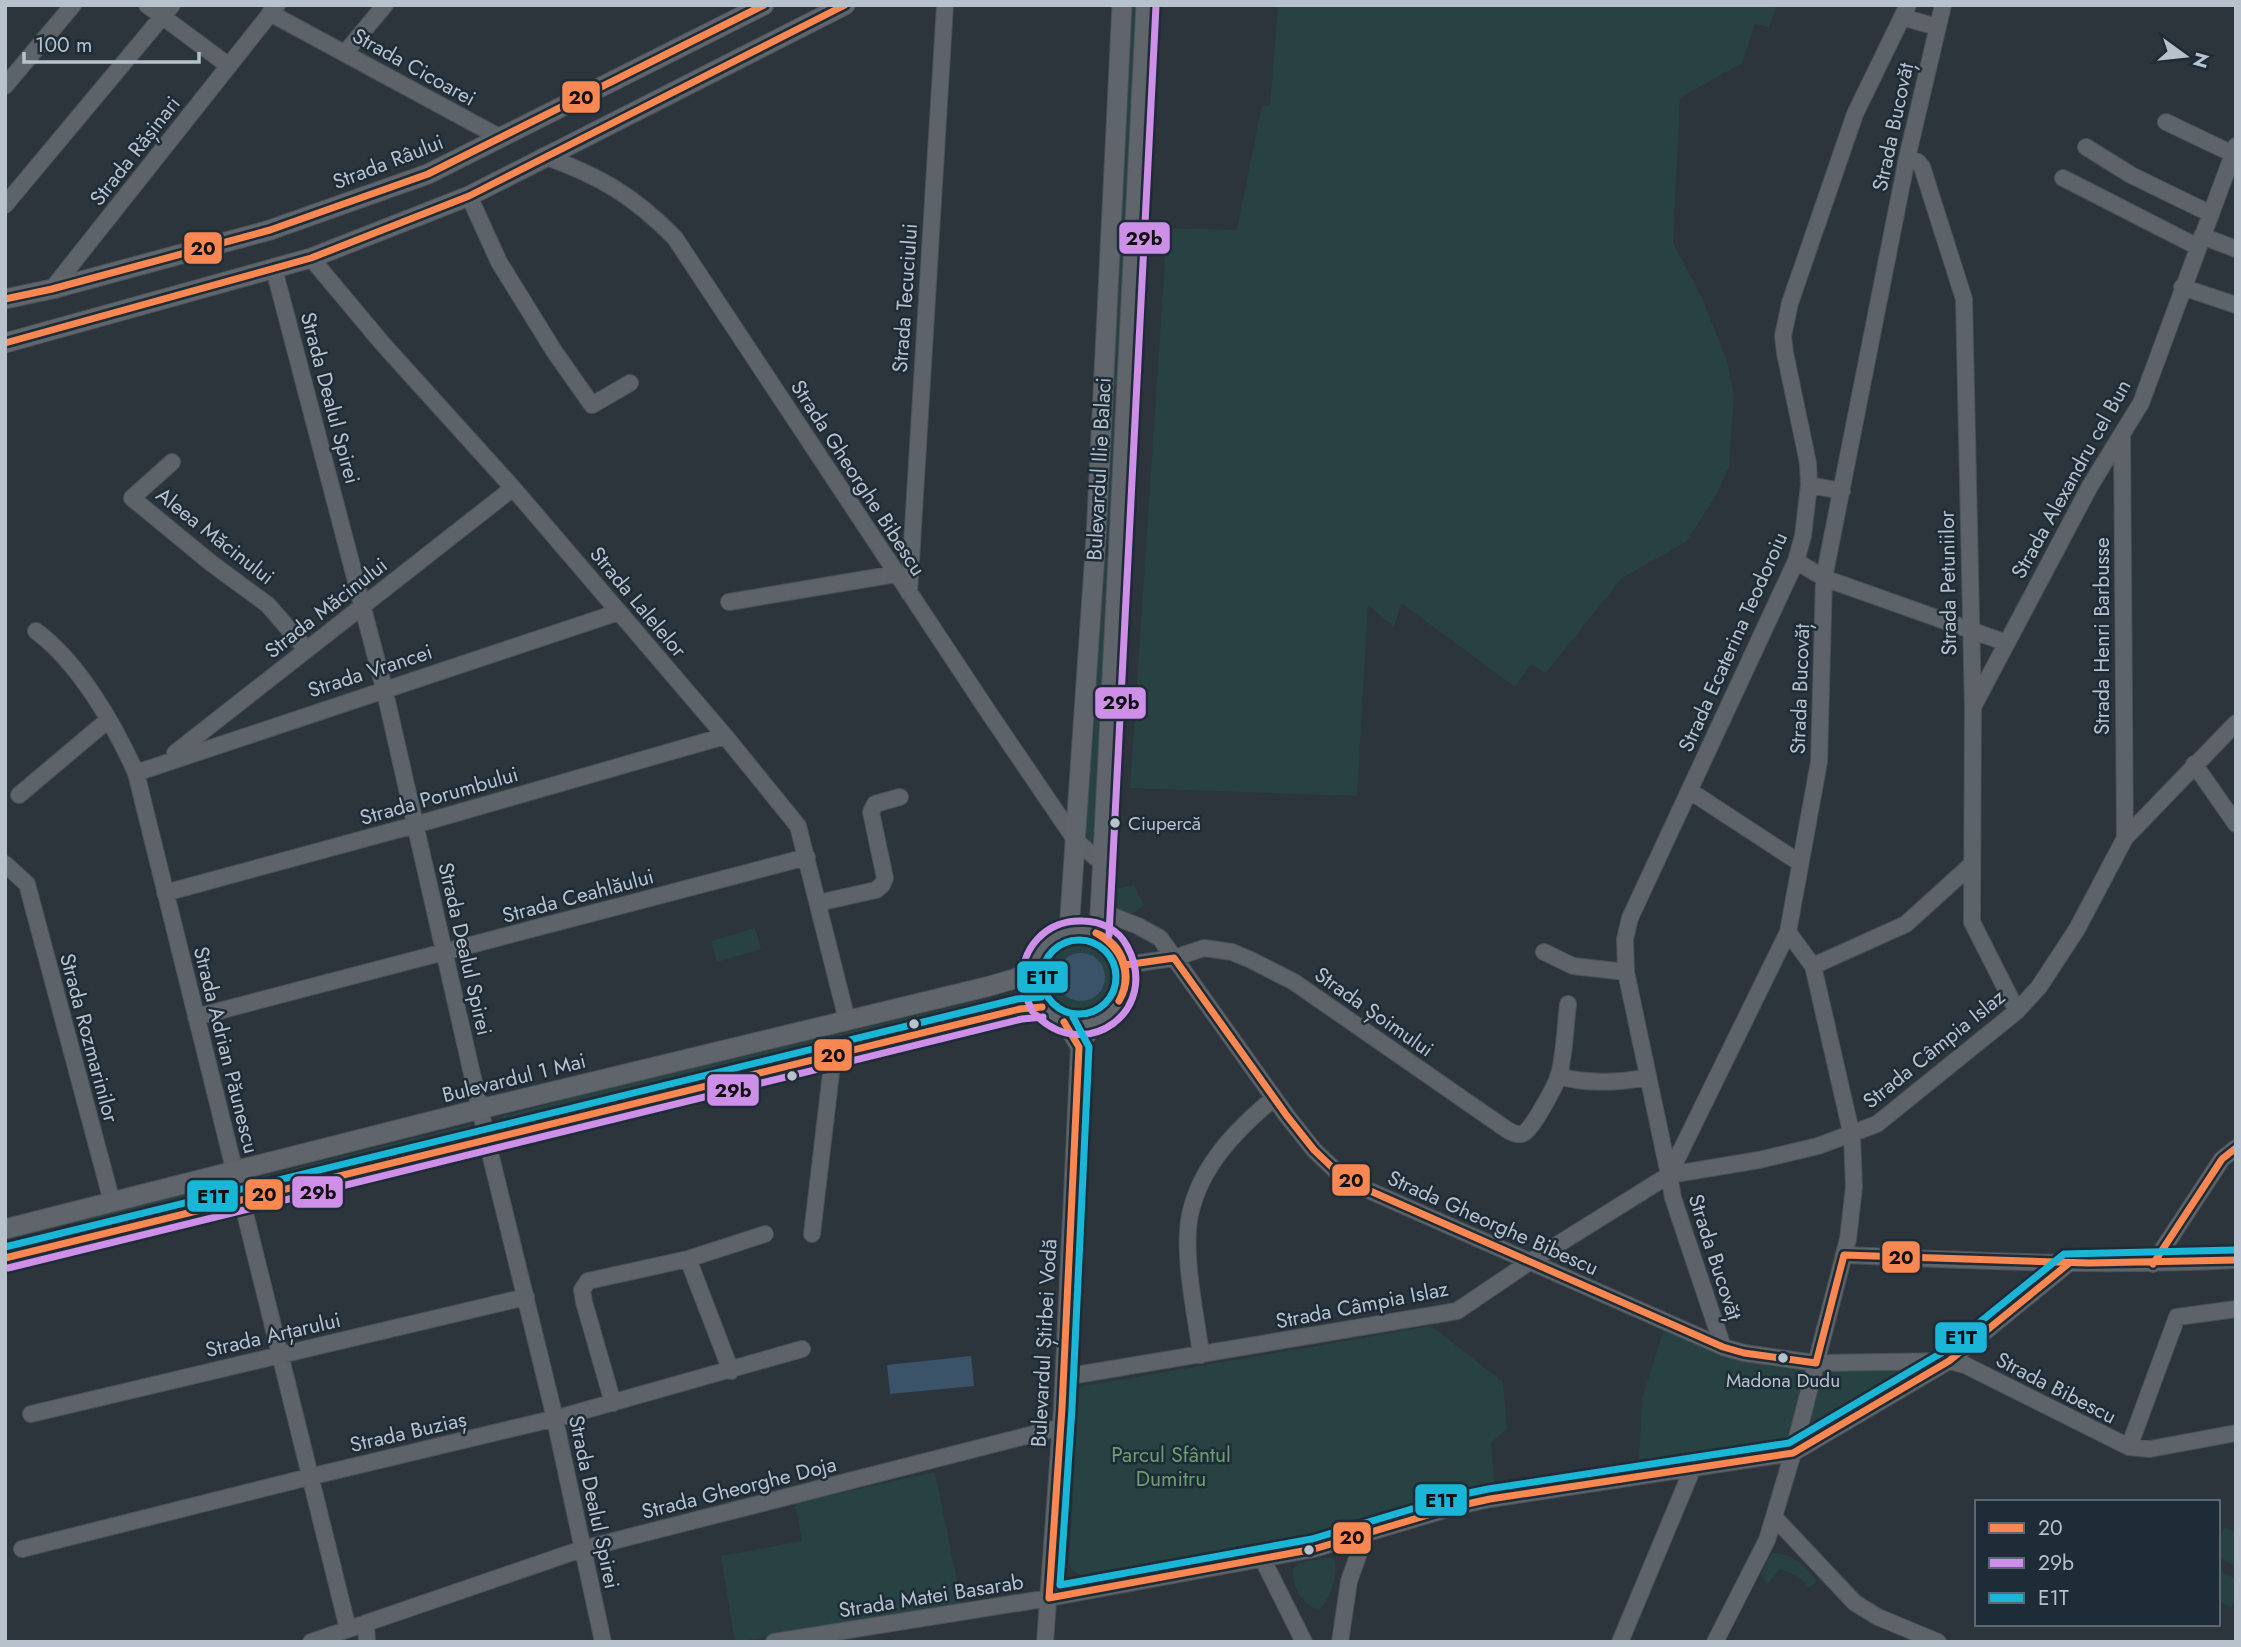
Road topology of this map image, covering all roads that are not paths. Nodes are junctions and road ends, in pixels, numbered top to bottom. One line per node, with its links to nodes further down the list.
1 (73, 5): 16 (street)
2 (147, 5): 11 (street)
3 (385, 5): 14 (street)
4 (845, 5): 21 (main road)
5 (945, 5): 48 (street, Strada Tecuciului)
6 (1122, 5): 43 (main road, Bulevardul Ilie Balaci)
7 (1146, 5): 44 (main road, Bulevardul Ilie Balaci)
8 (1943, 5): 13 (street, Strada Bucovăț)
9 (748, 8): 18 (main road, Strada Râului)
10 (274, 9): 14 (street, Strada Cicoarei); 15 (street, Strada Rășinari)
11 (168, 11): 15 (street); 26 (street)
12 (1905, 11): 13 (street); 40 (street, Strada Ecaterina Teodoroiu)
13 (1937, 27): 22 (street, Strada Bucovăț)
14 (345, 53): 18 (street, Strada Cicoarei)
15 (229, 66): 33 (street, Strada Rășinari)
16 (5, 86)
17 (2166, 122): 20 (street)
18 (501, 138): 33 (main road, Strada Râului)
19 (2087, 146): 27 (street)
20 (2234, 150): 23 (street, Strada Alexandru cel Bun)
21 (544, 156): 25 (main road); 46 (street, Strada Gheorghe Bibescu)
22 (1907, 158): 42 (street, Strada Bucovăț); 53 (street, Strada Petuniilor)
23 (2232, 173): 27 (street, Strada Alexandru cel Bun)
24 (2063, 177): 28 (street)
25 (469, 196): 30 (main road); 37 (street)
26 (5, 205)
27 (2211, 214): 28 (street, Strada Alexandru cel Bun)
28 (2200, 241): 29 (street); 32 (street, Strada Alexandru cel Bun)
29 (2236, 249)
30 (311, 258): 31 (main road); 41 (street, Strada Lalelelor)
31 (274, 269): 36 (main road); 50 (street, Strada Dealul Spirei)
32 (2182, 287): 35 (street); 38 (street, Strada Alexandru cel Bun)
33 (52, 289): 34 (main road, Strada Râului)
34 (5, 299)
35 (2236, 305)
36 (5, 343)
37 (630, 383)
38 (2122, 434): 54 (street, Strada Alexandru cel Bun); 69 (street, Strada Henri Barbusse)
39 (172, 462): 55 (street, Aleea Măcinului)
40 (1808, 485): 42 (street); 45 (street, Strada Ecaterina Teodoroiu)
41 (513, 488): 50 (street, Strada Măcinului); 51 (street, Strada Lalelelor)
42 (1842, 491): 47 (street, Strada Bucovăț)
43 (1096, 538): 44 (street); 70 (main road, Bulevardul Ilie Balaci)
44 (1118, 538): 72 (main road, Bulevardul Ilie Balaci)
45 (1796, 561): 47 (street); 64 (street, Strada Ecaterina Teodoroiu)
46 (896, 574): 48 (street, Strada Gheorghe Bibescu); 49 (street)
47 (1824, 578): 53 (street); 73 (street, Strada Bucovăț)
48 (909, 593): 70 (street, Strada Gheorghe Bibescu)
49 (729, 602)
50 (364, 606): 55 (street, Strada Măcinului); 56 (street, Strada Dealul Spirei)
51 (618, 612): 56 (street, Strada Vrancei); 60 (street, Strada Lalelelor)
52 (36, 631): 58 (street, Strada Adrian Păunescu)
53 (1970, 631): 54 (street); 57 (street, Strada Petuniilor)
54 (2007, 643): 57 (street, Strada Alexandru cel Bun)
55 (306, 649): 61 (street, Strada Măcinului)
56 (384, 688): 61 (street, Strada Vrancei); 68 (street, Strada Dealul Spirei)
57 (1973, 707): 75 (street, Strada Petuniilor)
58 (108, 720): 63 (street, Strada Adrian Păunescu); 65 (street)
59 (2236, 723): 62 (street, Strada Câmpia Islaz)
60 (725, 736): 68 (street, Strada Porumbului); 71 (street, Strada Lalelelor)
61 (165, 761): 63 (street, Strada Vrancei)
62 (2194, 764): 67 (street); 69 (street, Strada Câmpia Islaz)
63 (136, 772): 76 (street, Strada Adrian Păunescu)
64 (1690, 791): 73 (street); 88 (street, Strada Ecaterina Teodoroiu)
65 (19, 795)
66 (900, 797): 77 (street)
67 (2236, 824)
68 (415, 825): 76 (street, Strada Porumbului); 82 (street, Strada Dealul Spirei)
69 (2125, 838): 91 (street, Strada Câmpia Islaz)
70 (1076, 850): 72 (main road); 79 (main road, Bulevardul Ilie Balaci)
71 (807, 857): 77 (street, Strada Lalelelor); 82 (street, Strada Ceahlăului)
72 (1102, 863): 78 (main road, Bulevardul Ilie Balaci)
73 (1801, 863): 80 (street, Strada Bucovăț)
74 (5, 864): 108 (street, Strada Rozmarinilor)
75 (1971, 865): 86 (street); 91 (street, Strada Petuniilor)
76 (165, 893): 92 (street, Strada Adrian Păunescu)
77 (818, 903): 93 (street, Strada Lalelelor)
78 (1100, 911): 81 (main road, Bulevardul Ilie Balaci); 84 (street, Strada Gheorghe Bibescu)
79 (1069, 931): 81 (main road); 87 (main road)
80 (1788, 932): 86 (street); 106 (street, Strada Bucovăț)
81 (1099, 934): 85 (main road)
82 (445, 952): 92 (street, Strada Ceahlăului); 101 (street, Strada Dealul Spirei)
83 (1544, 952): 88 (street)
84 (1174, 958): 85 (street, Strada Șoimului); 98 (street, Strada Șoimului); 100 (street, Strada Gheorghe Bibescu)
85 (1125, 965): 94 (main road)
86 (1813, 966): 102 (street)
87 (1032, 971): 90 (main road); 93 (main road, Bulevardul 1 Mai)
88 (1626, 971): 99 (street, Strada Ecaterina Teodoroiu)
89 (1568, 1004): 98 (street, Strada Șoimului)
90 (1042, 1007): 95 (main road); 97 (main road)
91 (2017, 1011): 102 (street, Strada Câmpia Islaz)
92 (196, 1017): 105 (street, Strada Adrian Păunescu)
93 (847, 1020): 101 (main road, Bulevardul 1 Mai)
94 (1098, 1021): 95 (main road); 96 (street)
95 (1064, 1022): 96 (street)
96 (1079, 1046): 128 (street, Bulevardul Știrbei Vodă)
97 (833, 1056): 103 (main road); 111 (street)
98 (1559, 1076): 99 (street)
99 (1647, 1077): 106 (street, Strada Ecaterina Teodoroiu)
100 (1274, 1098): 116 (street, Strada Gheorghe Bibescu); 124 (street)
101 (480, 1110): 103 (street, Strada Dealul Spirei); 105 (main road, Bulevardul 1 Mai)
102 (1852, 1136): 106 (street, Strada Câmpia Islaz); 112 (street)
103 (488, 1140): 107 (main road); 119 (street, Strada Dealul Spirei)
104 (2236, 1148): 118 (street)
105 (235, 1172): 107 (street, Strada Adrian Păunescu); 108 (main road, Bulevardul 1 Mai)
106 (1669, 1175): 116 (street, Strada Câmpia Islaz); 121 (street, Strada Bucovăț)
107 (242, 1200): 113 (main road); 123 (street, Strada Adrian Păunescu)
108 (112, 1202): 109 (main road, Bulevardul 1 Mai)
109 (5, 1229)
110 (765, 1234): 114 (street)
111 (812, 1234)
112 (1844, 1255): 117 (street); 126 (street)
113 (5, 1258)
114 (688, 1259): 127 (street); 129 (street)
115 (2236, 1260): 118 (street)
116 (1528, 1263): 121 (street, Strada Gheorghe Bibescu); 124 (street, Strada Câmpia Islaz)
117 (2068, 1264): 118 (street); 125 (street)
118 (2152, 1264)
119 (526, 1297): 123 (street, Strada Arțarului); 131 (street, Strada Dealul Spirei)
120 (2236, 1309): 134 (street)
121 (1723, 1347): 126 (street, Strada Gheorghe Bibescu)
122 (802, 1349): 127 (street, Strada Buziaș)
123 (280, 1355): 130 (street, Strada Arțarului); 137 (street, Strada Adrian Păunescu)
124 (1201, 1355): 128 (street, Strada Câmpia Islaz)
125 (1950, 1361): 126 (street, Strada Bibescu); 134 (street, Strada Bibescu); 135 (street)
126 (1815, 1363): 135 (street)
127 (731, 1371): 129 (street, Strada Buziaș)
128 (1064, 1377): 132 (street, Bulevardul Știrbei Vodă)
129 (613, 1403): 131 (street, Strada Buziaș)
130 (31, 1414)
131 (554, 1418): 137 (street, Strada Buziaș); 141 (street, Strada Dealul Spirei)
132 (1061, 1427): 141 (street, Strada Gheorghe Doja); 143 (street, Bulevardul Știrbei Vodă)
133 (2236, 1433): 134 (street, Strada Bibescu)
134 (2129, 1447)
135 (1793, 1453): 136 (street, Strada Matei Basarab); 138 (street)
136 (1692, 1470): 139 (street, Strada Matei Basarab); 153 (street)
137 (309, 1477): 140 (street, Strada Buziaș); 145 (street, Strada Adrian Păunescu)
138 (1774, 1517): 154 (street); 155 (street)
139 (1365, 1535): 142 (street, Strada Matei Basarab); 152 (street)
140 (22, 1549)
141 (582, 1549): 144 (street, Strada Gheorghe Doja); 148 (street, Strada Dealul Spirei)
142 (1262, 1558): 143 (street, Strada Matei Basarab); 151 (street)
143 (1049, 1598): 149 (street, Strada Matei Basarab); 150 (street, Bulevardul Știrbei Vodă)
144 (366, 1623): 145 (street, Strada Gheorghe Doja); 147 (street)
145 (348, 1629): 146 (street, Strada Gheorghe Doja)
146 (311, 1642)
147 (367, 1642)
148 (603, 1642)
149 (774, 1642)
150 (1045, 1642)
151 (1304, 1642)
152 (1340, 1642)
153 (1620, 1642)
154 (1715, 1642)
155 (1938, 1642)

